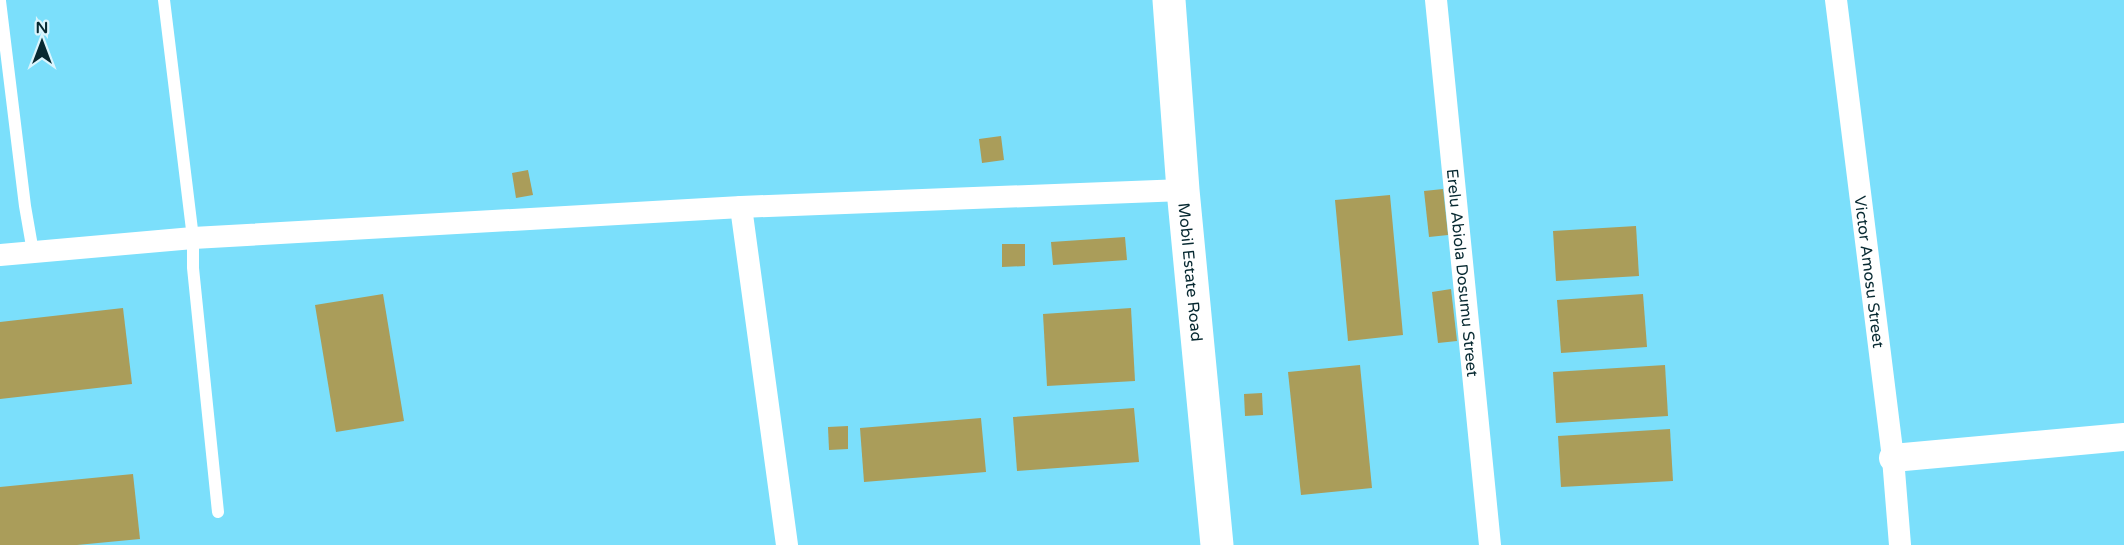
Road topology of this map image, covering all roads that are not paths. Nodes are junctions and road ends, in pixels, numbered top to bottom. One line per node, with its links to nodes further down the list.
1 (164, 0): 8 (lane)
2 (1169, 0): 6 (main road, Mobil Estate Road)
3 (1436, 0): 16 (street, Erelu Abiola Dosumu Street)
4 (1836, 0): 12 (street, Victor Amosu Street)
5 (0, 1): 9 (lane)
6 (1183, 190): 7 (street); 15 (main road, Mobil Estate Road)
7 (741, 207): 8 (street); 14 (street)
8 (193, 238): 9 (street); 13 (lane)
9 (33, 252): 10 (street)
10 (0, 255)
11 (2124, 437): 12 (street)
12 (1893, 458): 17 (street, Victor Amosu Street)
13 (218, 512)
14 (787, 545)
15 (1217, 545)
16 (1490, 545)
17 (1900, 545)

